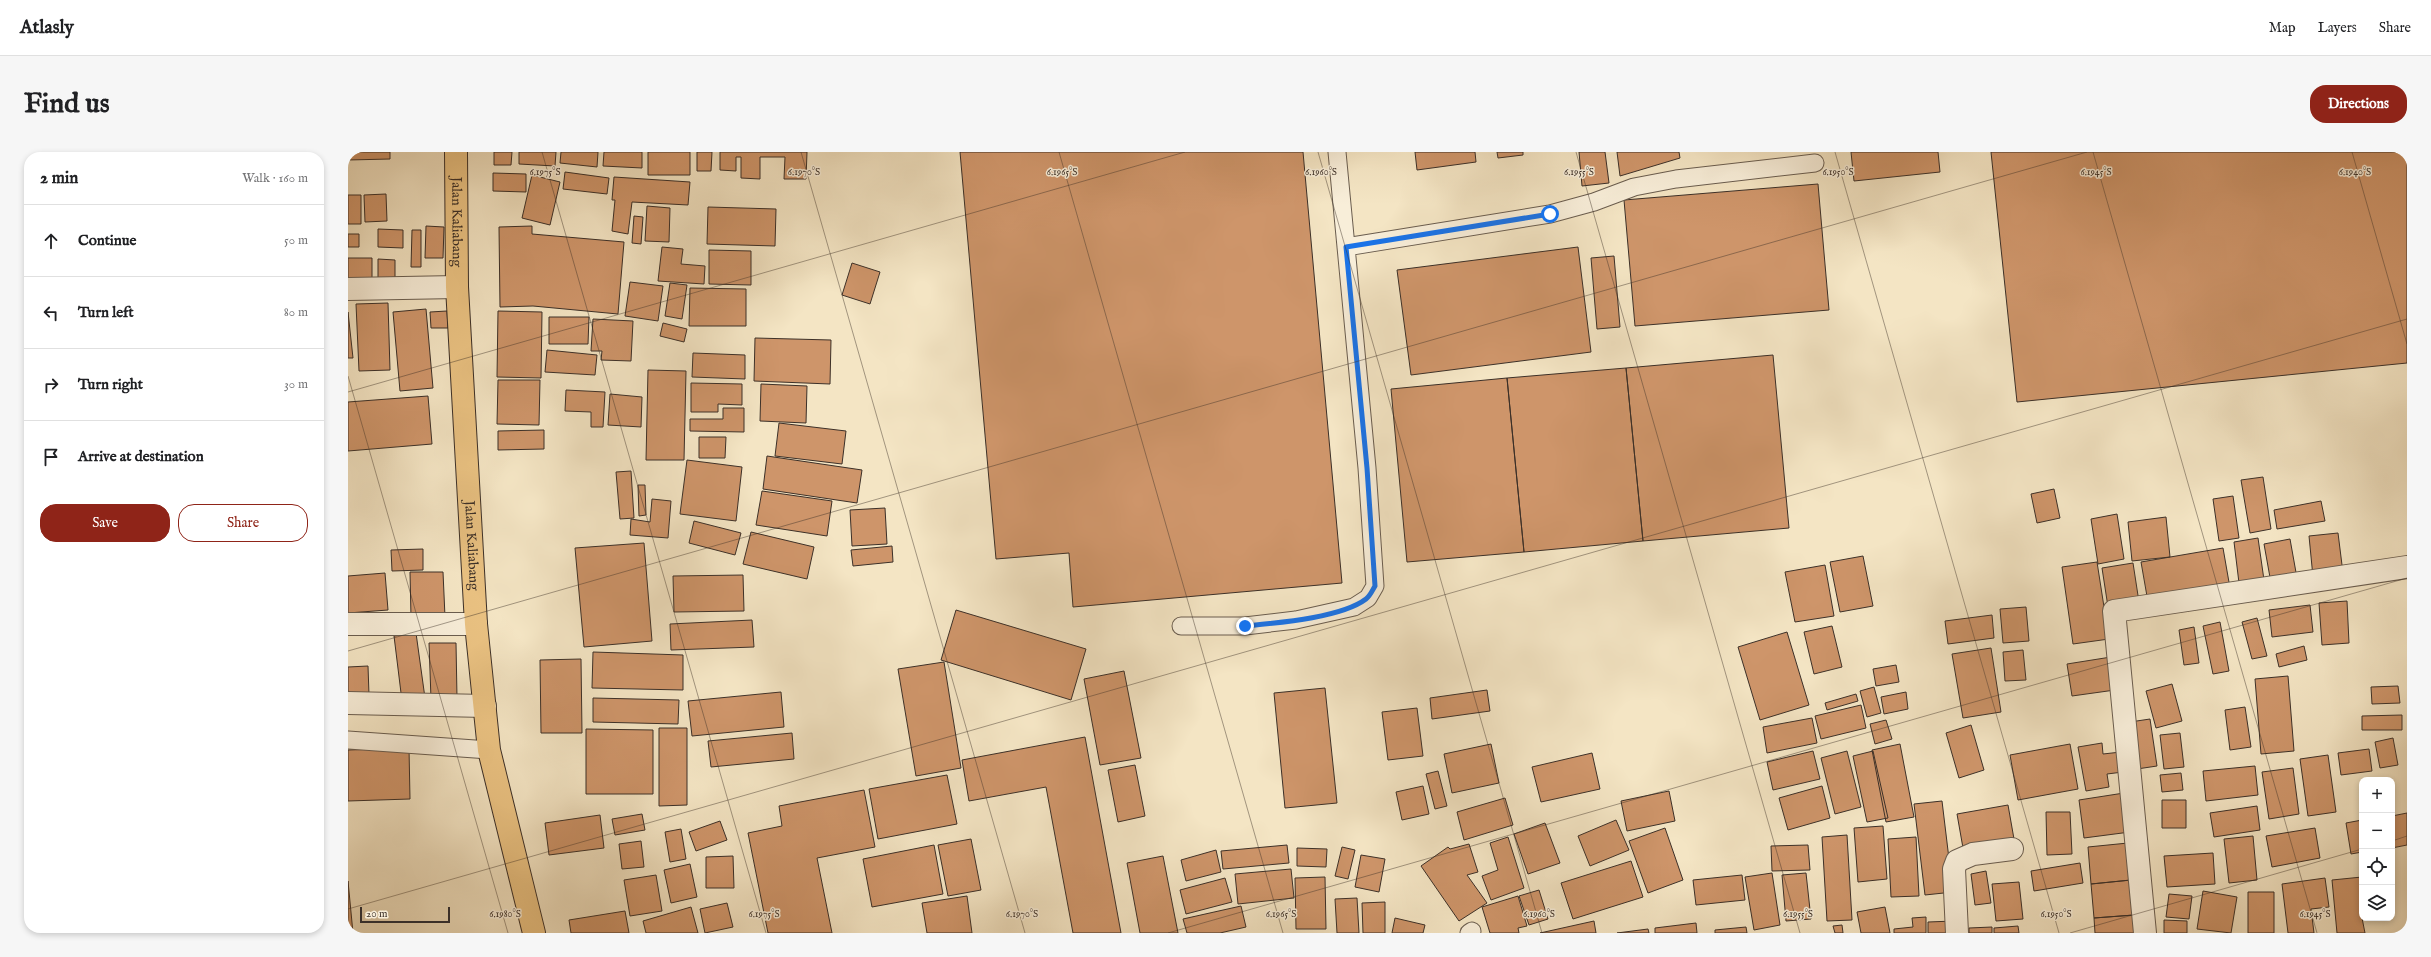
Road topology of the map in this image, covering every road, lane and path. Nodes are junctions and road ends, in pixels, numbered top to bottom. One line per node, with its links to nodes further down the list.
1 (456, 152): 5 (main road, Jalan Kaliabang)
2 (1337, 152): 4 (lane)
3 (1815, 163): 4 (lane)
4 (1346, 247): 10 (lane)
5 (457, 287): 6 (street); 9 (main road, Jalan Kaliabang)
6 (348, 289)
7 (2407, 567): 18 (street)
8 (348, 624): 9 (street)
9 (476, 624): 12 (main road, Jalan Kaliabang)
10 (1181, 626)
11 (348, 703): 12 (street)
12 (485, 706): 14 (main road, Jalan Kaliabang)
13 (348, 740): 14 (lane)
14 (489, 750): 16 (main road, Jalan Kaliabang)
15 (2012, 849): 17 (street)
16 (534, 933)
17 (1957, 933)
18 (2145, 933)

